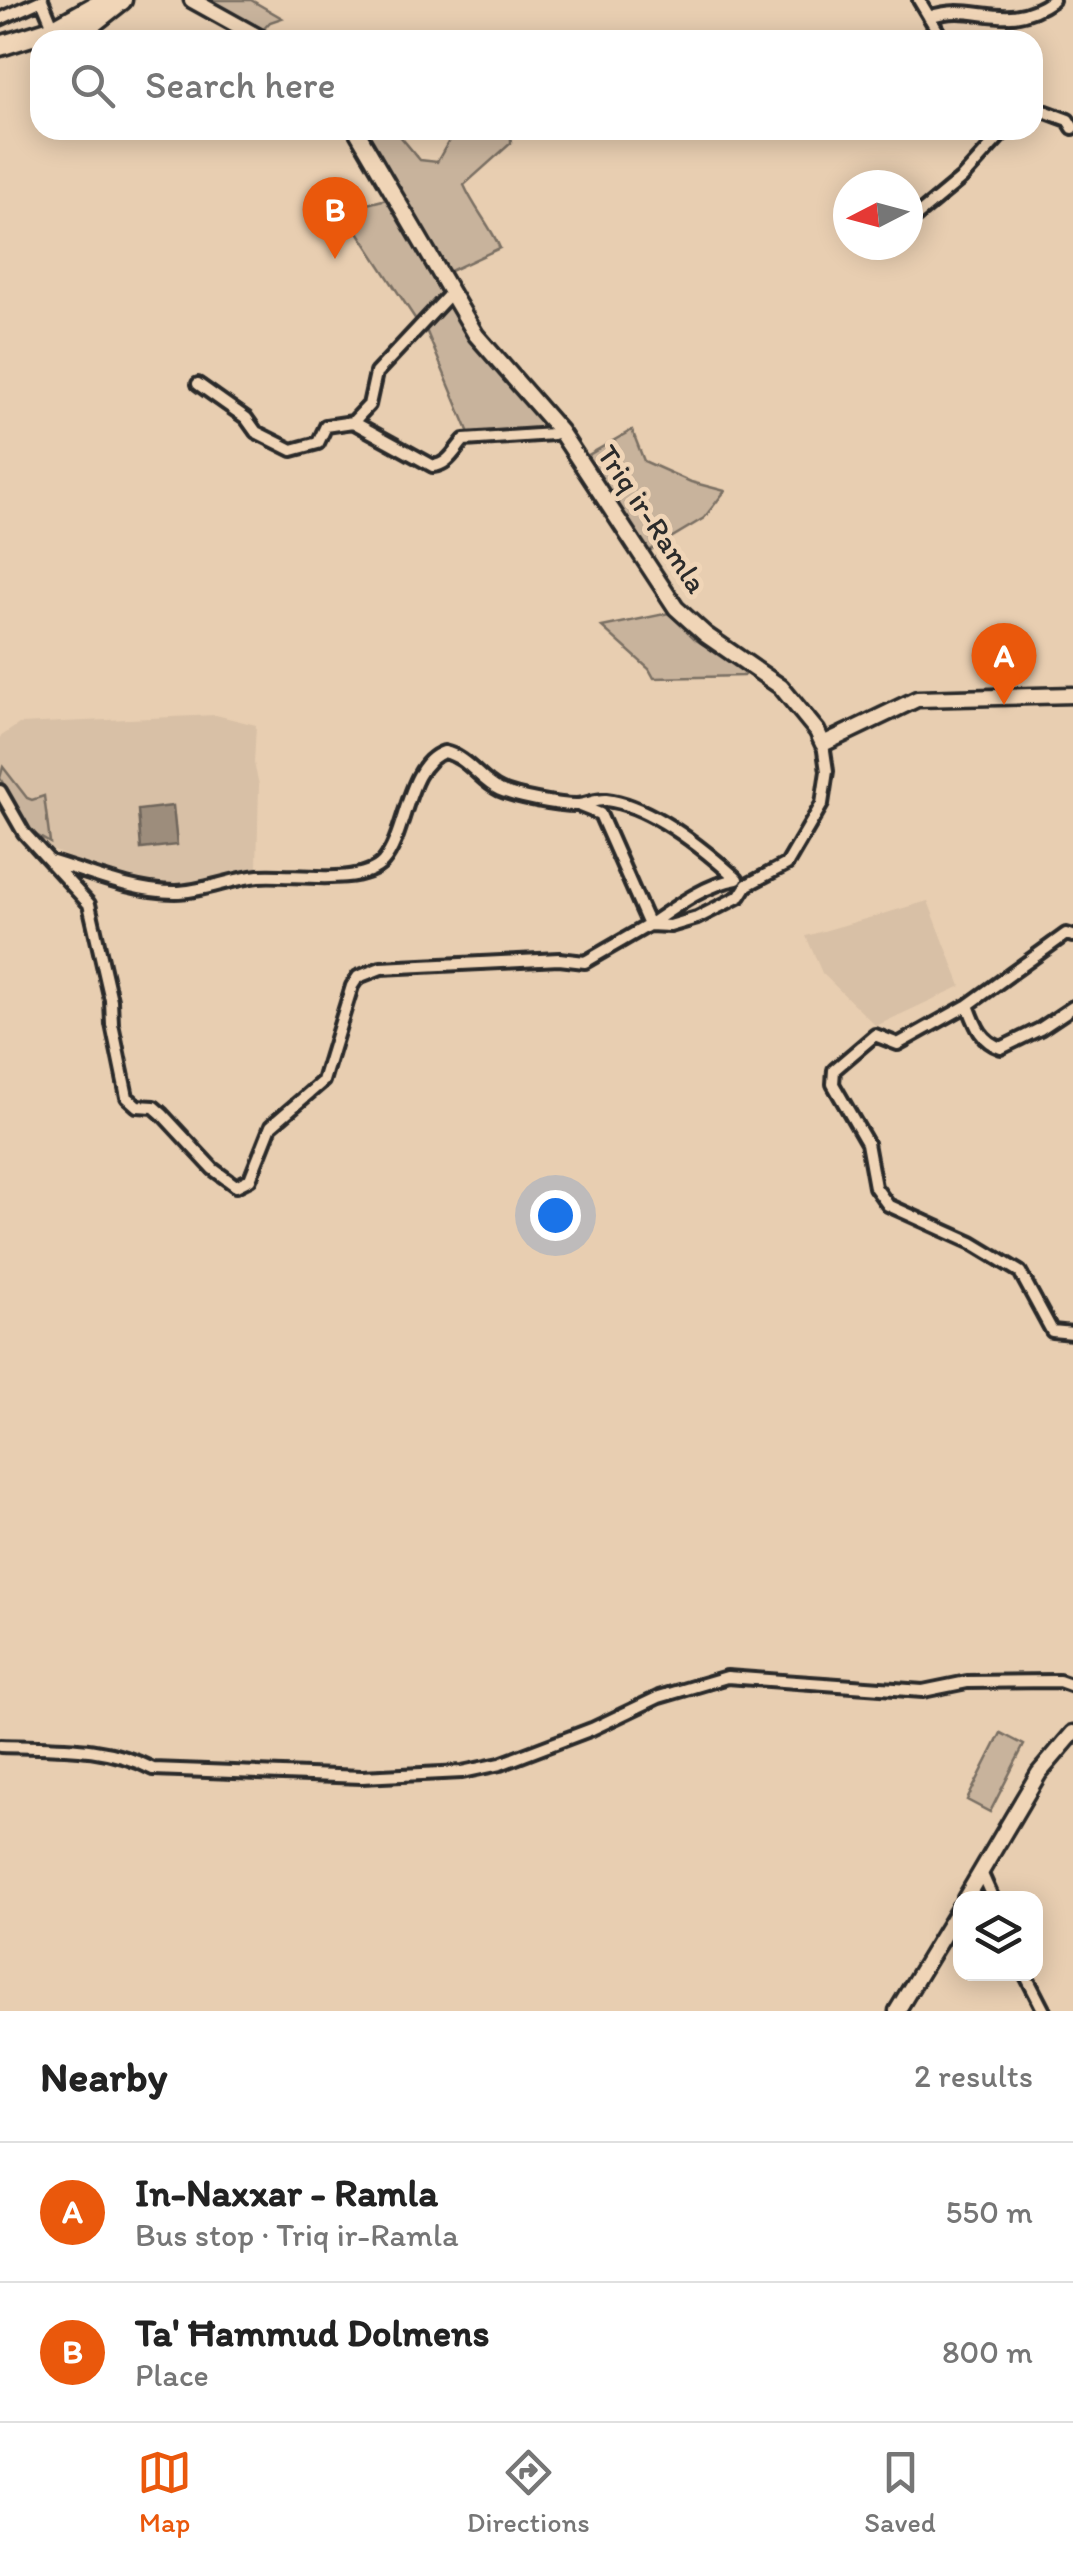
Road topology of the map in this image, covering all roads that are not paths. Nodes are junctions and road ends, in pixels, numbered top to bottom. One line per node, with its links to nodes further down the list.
1 (42, 0): 8 (street); 9 (street)
2 (106, 0): 10 (highway)
3 (122, 0): 11 (highway)
4 (192, 0): 12 (main road)
5 (918, 0): 7 (street)
6 (1052, 0): 7 (street)
7 (930, 17): 13 (street)
8 (0, 19)
9 (55, 30)
10 (64, 30)
11 (80, 30)
12 (246, 30)
13 (937, 30)
14 (30, 40): 15 (highway)
15 (0, 46)
16 (30, 49): 17 (highway)
17 (0, 56)
18 (1043, 111): 19 (street)
19 (1073, 128)
20 (362, 140): 23 (main road, Triq ir-Ramla)
21 (997, 140): 22 (street)
22 (923, 211)
23 (450, 294): 25 (street); 26 (main road, Triq ir-Ramla)
24 (198, 384): 25 (street)
25 (354, 422): 26 (street)
26 (560, 431): 28 (main road, Triq ir-Ramla)
27 (1073, 694): 28 (main road)
28 (823, 744): 32 (street)
29 (0, 791): 31 (street)
30 (578, 806): 31 (street); 32 (street); 33 (street)
31 (46, 859): 33 (street)
32 (741, 882): 33 (street); 33 (street)
33 (649, 925)
34 (1073, 936): 35 (street)
35 (968, 1005): 36 (street); 37 (street)
36 (1073, 1007)
37 (1073, 1333)
38 (1073, 1686): 40 (street)
39 (1073, 1733): 41 (main road)
40 (0, 1746)
41 (981, 1872): 42 (main road); 43 (street)
42 (970, 1891)
43 (990, 1891)
44 (953, 1919): 46 (main road)
45 (1029, 1981): 47 (street)
46 (897, 2011)
47 (1044, 2011)

